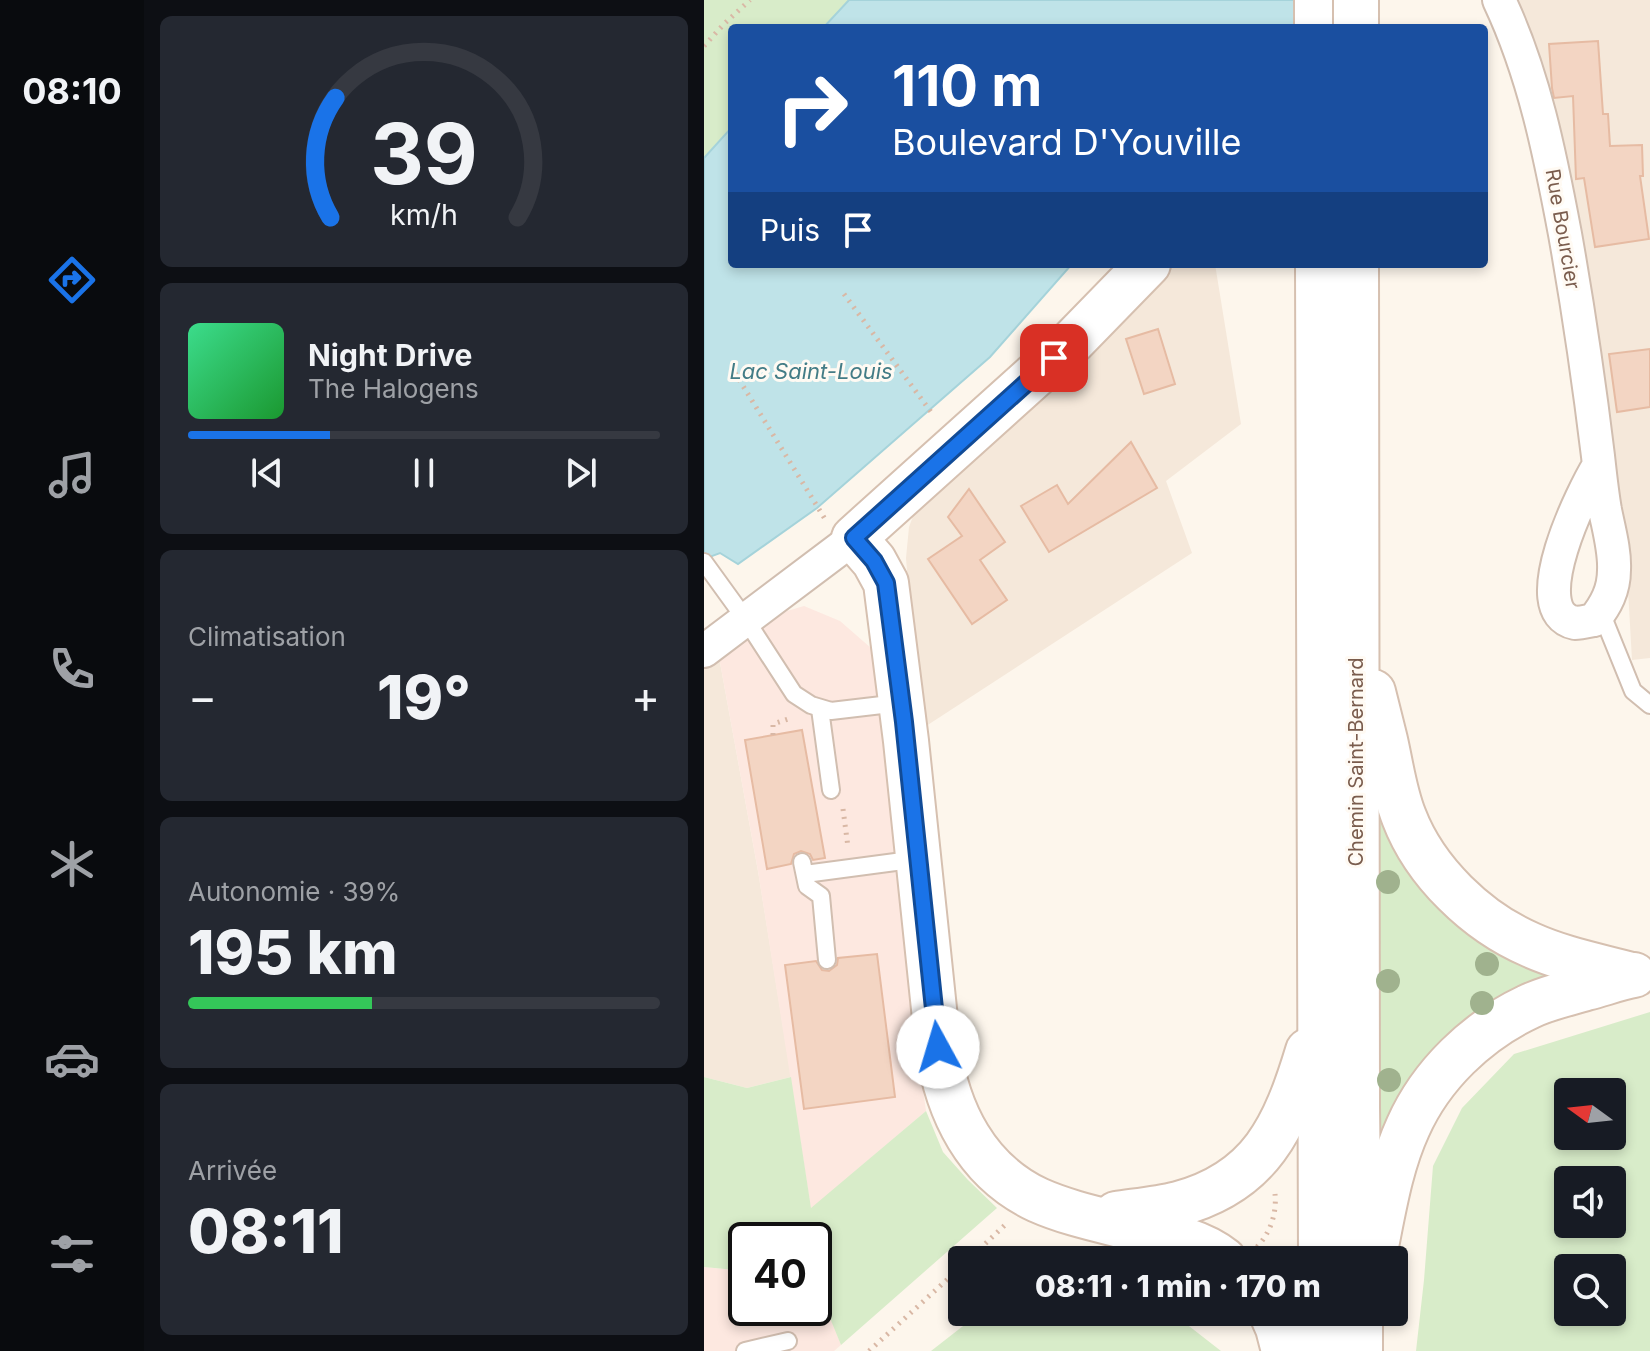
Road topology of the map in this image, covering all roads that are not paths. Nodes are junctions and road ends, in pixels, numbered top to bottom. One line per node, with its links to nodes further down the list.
1 (1317, 0): 5 (street)
2 (1356, 0): 6 (street, bridge)
3 (1378, 0): 7 (street)
4 (1499, 0): 11 (street, Rue Bourcier)
5 (1317, 24)
6 (1355, 24)
7 (1358, 24)
8 (1145, 268): 12 (street)
9 (1318, 268): 25 (street, Chemin Saint-Bernard)
10 (1356, 268): 16 (street, Chemin Saint-Bernard)
11 (1599, 465): 14 (street, Rue Bourcier); 14 (street)
12 (854, 538): 15 (street); 18 (street)
13 (704, 562): 15 (lane)
14 (1601, 612): 19 (lane)
15 (746, 620): 17 (street); 20 (lane)
16 (1356, 624): 24 (street); 29 (street, Chemin Saint-Bernard)
17 (704, 651)
18 (902, 703): 20 (lane); 22 (street)
19 (1650, 705)
20 (820, 709): 21 (lane)
21 (831, 790)
22 (919, 859): 23 (lane); 26 (street)
23 (827, 960)
24 (1640, 974): 30 (street)
25 (1319, 1015): 26 (street); 28 (street, Chemin Saint-Bernard)
26 (1095, 1218): 27 (street)
27 (1201, 1246)
28 (1321, 1246)
29 (1359, 1246)
30 (1376, 1246)
31 (1277, 1326): 35 (street)
32 (1349, 1326): 36 (street)
33 (788, 1341): 34 (lane)
34 (745, 1351)
35 (1284, 1351)
36 (1321, 1351)

